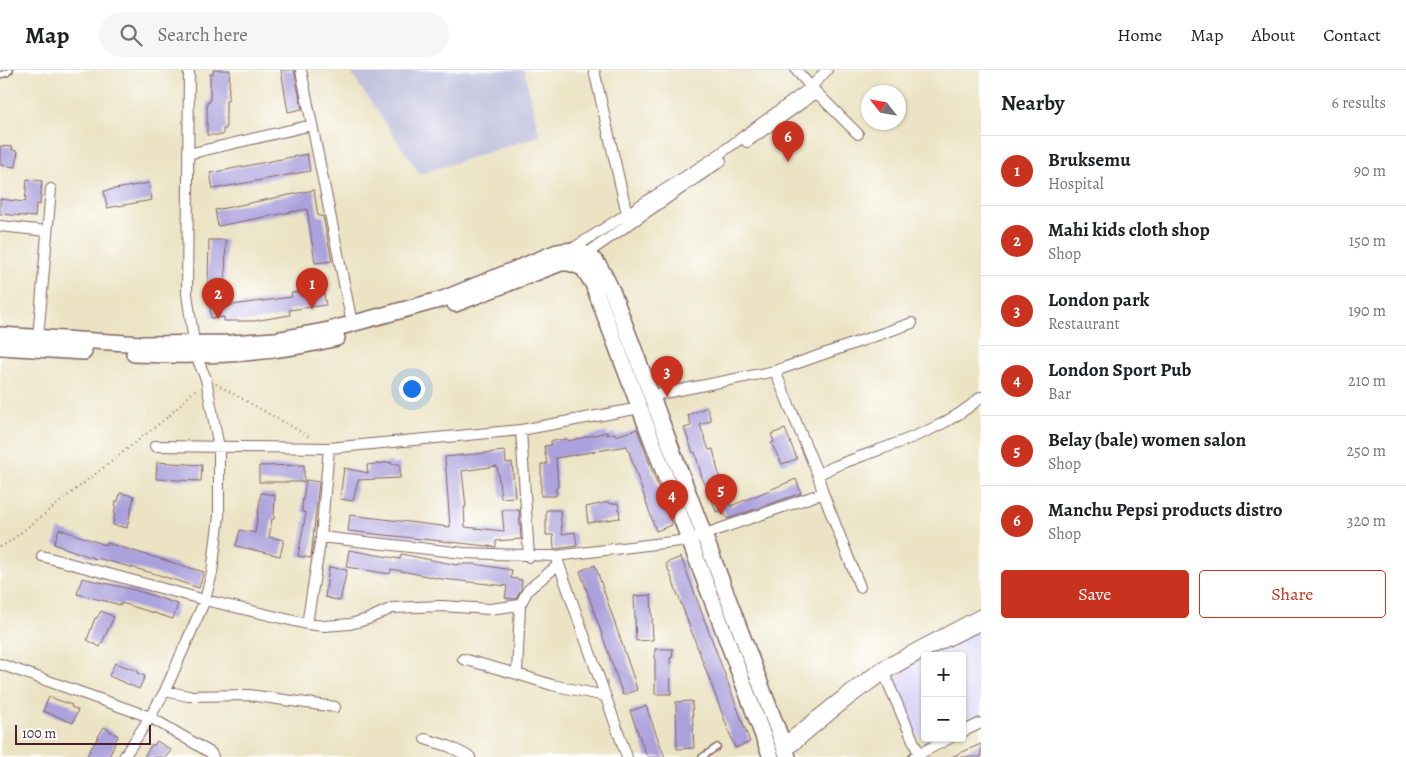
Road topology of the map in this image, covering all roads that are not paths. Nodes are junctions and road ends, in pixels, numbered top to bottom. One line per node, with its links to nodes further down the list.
1 (10, 70): 7 (lane)
2 (189, 70): 11 (street)
3 (301, 70): 9 (street)
4 (594, 70): 13 (street)
5 (796, 70): 8 (street)
6 (827, 70): 8 (street)
7 (0, 74)
8 (814, 90): 10 (street); 13 (street)
9 (312, 125): 11 (street); 19 (street)
10 (858, 134)
11 (188, 154): 24 (street)
12 (51, 189): 15 (street)
13 (629, 219): 16 (street); 17 (street)
14 (0, 226): 15 (street)
15 (46, 231): 22 (street)
16 (570, 249): 17 (main road); 18 (street); 19 (main road)
17 (586, 253): 18 (street); 26 (main road)
18 (568, 264): 24 (main road); 28 (main road)
19 (352, 323): 24 (main road)
20 (912, 323): 25 (street)
21 (0, 335): 22 (main road)
22 (38, 338): 24 (main road)
23 (0, 347): 24 (main road)
24 (195, 350): 31 (street)
25 (775, 371): 26 (street); 33 (street)
26 (650, 396): 35 (main road)
27 (981, 397): 33 (street)
28 (640, 408): 29 (street); 37 (main road)
29 (521, 430): 32 (street); 39 (street)
30 (154, 446): 31 (street)
31 (219, 448): 32 (street); 42 (street)
32 (329, 448): 36 (street)
33 (818, 475): 34 (street)
34 (823, 493): 35 (street); 41 (street)
35 (705, 535): 37 (street); 60 (main road)
36 (321, 537): 39 (street); 45 (street)
37 (688, 540): 40 (street); 60 (main road)
38 (42, 556): 42 (street)
39 (529, 557): 40 (street)
40 (557, 561): 43 (street); 52 (street)
41 (860, 586)
42 (205, 600): 45 (street); 51 (street)
43 (520, 605): 45 (street); 50 (street)
44 (981, 614): 49 (street)
45 (307, 624)
46 (981, 625): 49 (street)
47 (463, 659): 50 (street)
48 (0, 664): 54 (street)
49 (883, 671): 60 (street); 61 (street)
50 (517, 674): 52 (street)
51 (165, 691): 53 (street); 54 (street)
52 (605, 696): 65 (street)
53 (335, 707)
54 (150, 716): 62 (street); 63 (street)
55 (981, 723): 56 (street)
56 (966, 730)
57 (424, 739): 64 (street)
58 (943, 742): 61 (street)
59 (717, 747): 66 (lane)
60 (777, 754)
61 (918, 756)
62 (124, 757)
63 (213, 757)
64 (470, 757)
65 (627, 757)
66 (702, 757)

